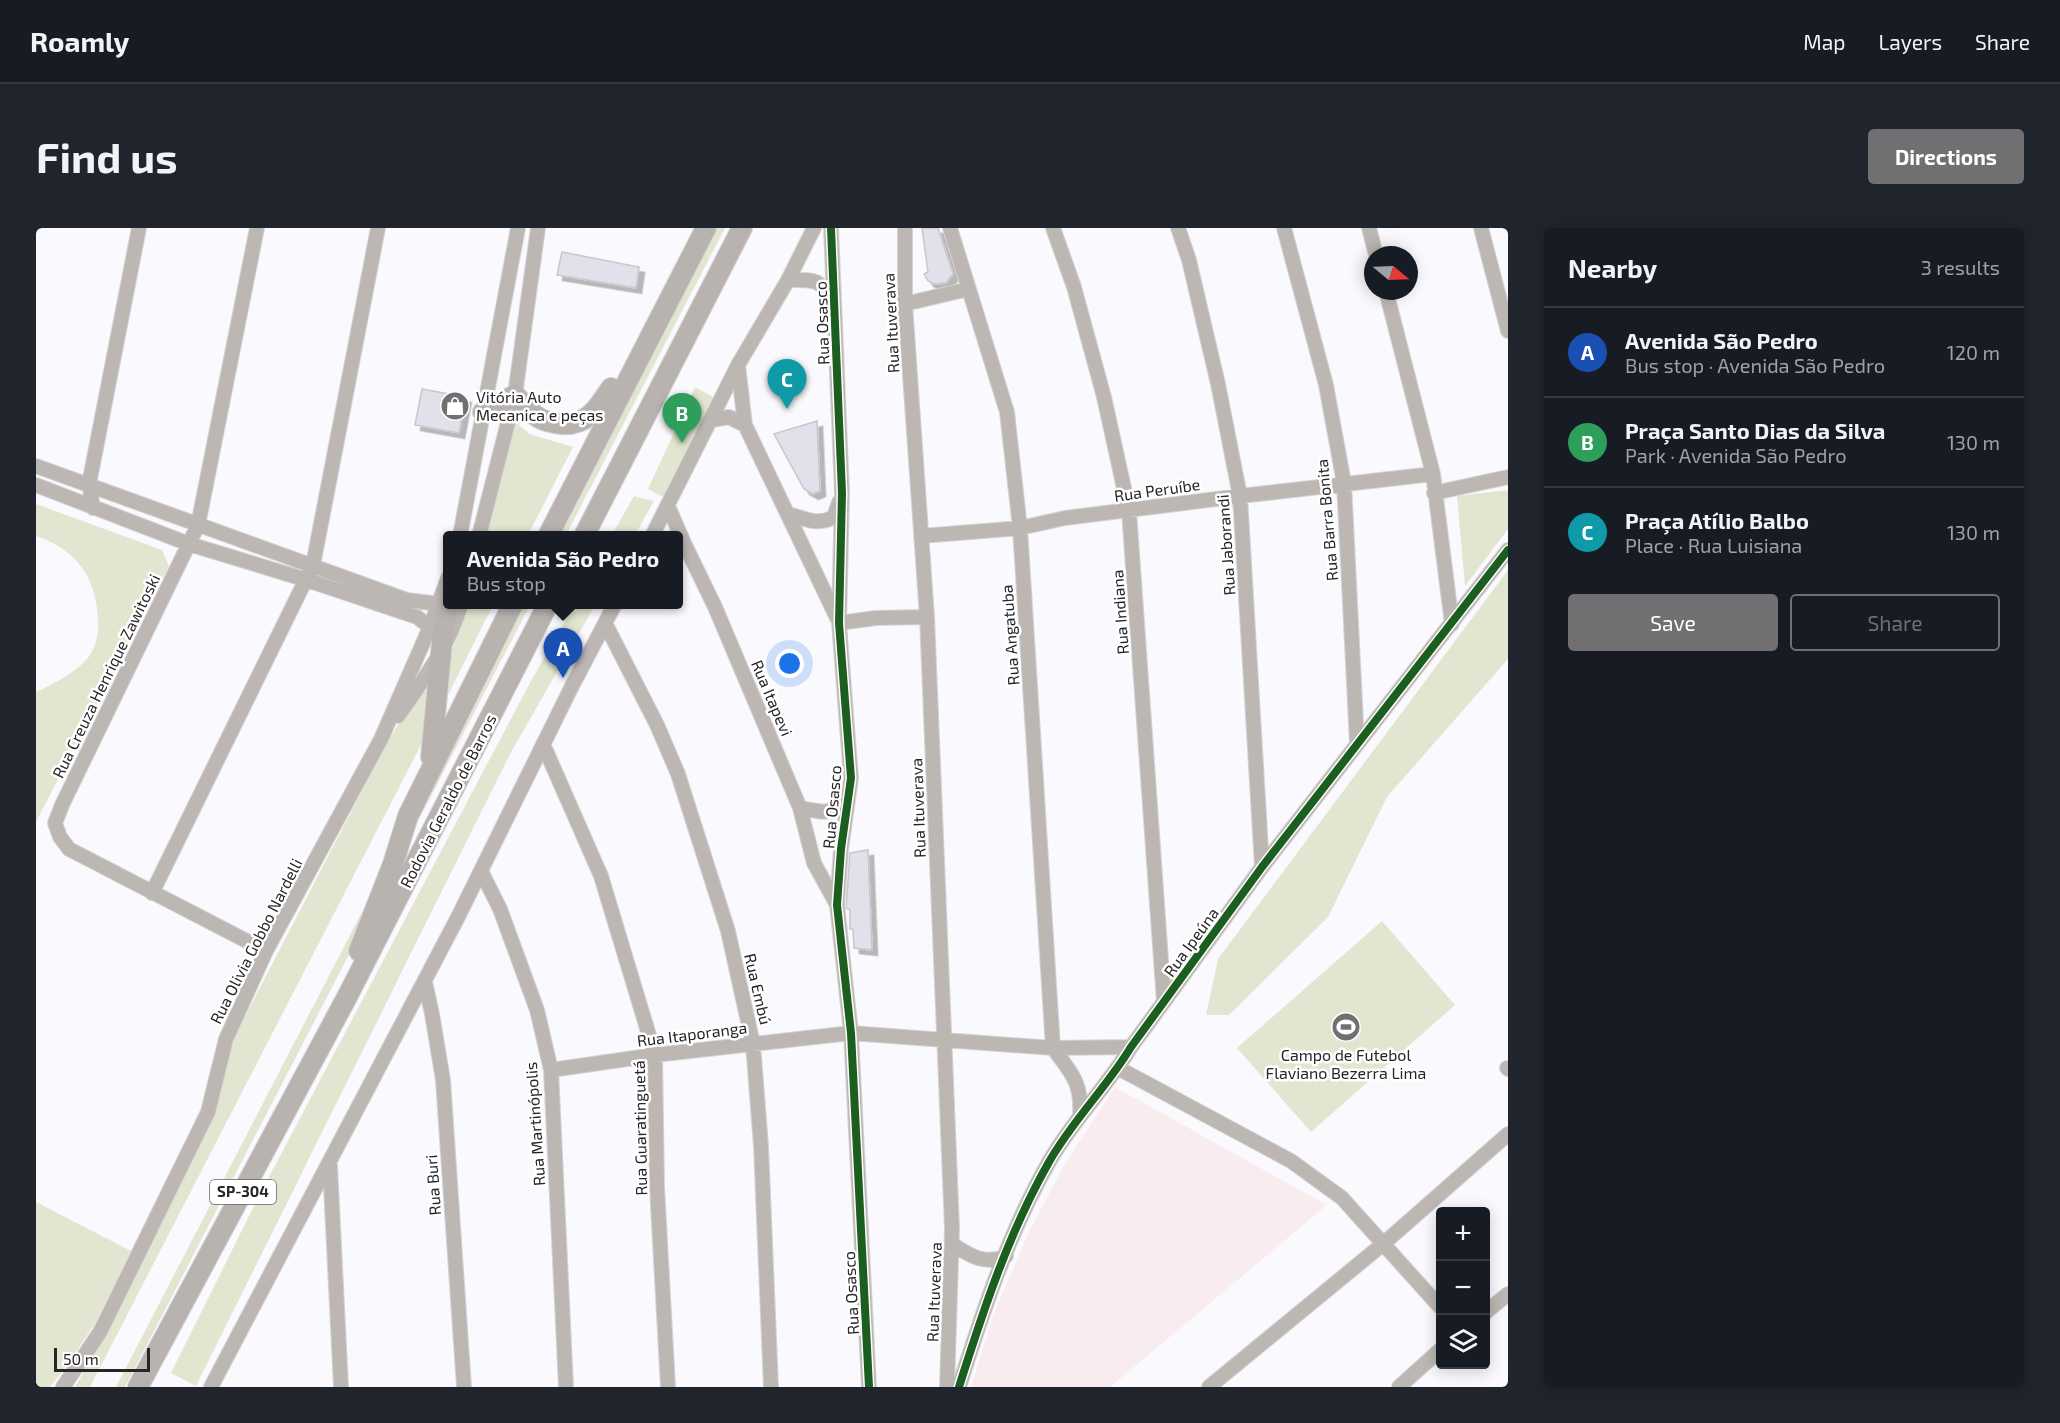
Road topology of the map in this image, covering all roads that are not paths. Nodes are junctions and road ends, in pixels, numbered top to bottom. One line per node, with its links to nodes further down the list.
1 (140, 228): 34 (street)
2 (257, 228): 43 (street)
3 (378, 228): 55 (street)
4 (518, 228): 27 (street)
5 (538, 228): 26 (street)
6 (706, 228): 20 (highway)
7 (742, 228): 48 (highway)
8 (814, 228): 18 (street)
9 (831, 228): 23 (street, Rua Osasco)
10 (905, 228): 22 (street, Rua Ituverava)
11 (950, 228): 19 (street, Rua Angatuba)
12 (1053, 228): 41 (street, Rua Indiana)
13 (1178, 228): 38 (street, Rua Jaborandi)
14 (1284, 228): 33 (street, Rua Barra Bonita)
15 (1369, 228): 17 (street)
16 (1481, 228): 24 (street)
17 (1374, 246)
18 (788, 279): 23 (street, Rua Osasco); 25 (street)
19 (968, 289): 22 (street); 44 (street, Rua Angatuba)
20 (670, 295): 26 (highway); 47 (highway)
21 (1388, 300): 31 (street)
22 (905, 304): 51 (street, Rua Ituverava)
23 (835, 309): 36 (street, Rua Osasco)
24 (1508, 331)
25 (738, 365): 28 (street); 29 (street)
26 (515, 395): 27 (highway); 46 (street)
27 (483, 412): 45 (street)
28 (712, 420): 29 (street); 39 (street)
29 (745, 425): 42 (street)
30 (36, 466): 34 (street)
31 (1433, 474): 33 (street, Rua Peruíbe); 37 (street)
32 (1508, 477): 37 (street)
33 (1344, 483): 38 (street, Rua Peruíbe); 71 (street, Rua Barra Bonita)
34 (89, 484): 40 (street); 43 (street)
35 (36, 485): 40 (street)
36 (842, 493): 42 (street); 66 (street, Rua Osasco)
37 (1434, 493): 67 (street)
38 (1240, 496): 41 (street, Rua Peruíbe); 76 (street, Rua Jaborandi)
39 (669, 506): 49 (street); 50 (street, Rua Itapevi)
40 (93, 508): 53 (street)
41 (1129, 511): 44 (street, Rua Peruíbe); 83 (street, Rua Indiana)
42 (789, 514): 66 (street)
43 (198, 525): 53 (street); 55 (street)
44 (1020, 528): 51 (street, Rua Peruíbe); 88 (street, Rua Angatuba)
45 (461, 531)
46 (479, 531)
47 (551, 531)
48 (587, 531)
49 (655, 531)
50 (679, 531)
51 (921, 536): 64 (street, Rua Ituverava)
52 (683, 541): 75 (street, Rua Itapevi)
53 (189, 544): 56 (street); 78 (street, Rua Creuza Henrique Zawitoski)
54 (1508, 550): 67 (street, Rua Ipeúna)
55 (313, 566): 56 (street); 57 (street)
56 (307, 580): 68 (street); 78 (street)
57 (443, 604)
58 (443, 606): 68 (street)
59 (444, 609): 69 (highway)
60 (460, 609): 69 (street)
61 (510, 609): 73 (highway, Rodovia Geraldo de Barros / SP-304)
62 (545, 609): 82 (highway, Rodovia Geraldo de Barros / SP-304)
63 (612, 609): 65 (street)
64 (927, 617): 66 (street); 85 (street, Rua Ituverava)
65 (605, 623): 72 (street); 86 (street, Rua Embú)
66 (839, 623): 74 (street, Rua Osasco)
67 (1452, 624): 71 (street, Rua Ipeúna)
68 (430, 627): 70 (street)
69 (441, 655): 70 (street); 73 (highway)
70 (381, 739): 80 (street, Rua Olivia Gobbo Nardelli)
71 (1357, 743): 76 (street, Rua Ipeúna)
72 (543, 744): 77 (street); 89 (street, Rua Guaratinguetá)
73 (429, 771): 82 (highway, Rodovia Geraldo de Barros / SP-304)
74 (851, 778): 75 (street); 79 (street, Rua Osasco)
75 (800, 808): 79 (street, Rua Itapevi)
76 (1262, 867): 83 (street, Rua Ipeúna)
77 (482, 871): 81 (street); 91 (street, Rua Martinópolis)
78 (152, 893): 80 (street, Rua Creuza Henrique Zawitoski)
79 (837, 905): 84 (street, Rua Osasco)
80 (266, 951): 103 (street, Rua Olivia Gobbo Nardelli)
81 (425, 982): 94 (street); 108 (street, Rua Buri)
82 (347, 997): 104 (highway, Rodovia Geraldo de Barros / SP-304)
83 (1164, 1002): 87 (street, Rua Ipeúna)
84 (851, 1033): 85 (street, Rua Itaporanga); 86 (street, Rua Itaporanga); 112 (street, Rua Osasco)
85 (943, 1040): 88 (street, Rua Itaporanga); 95 (street, Rua Ituverava)
86 (753, 1044): 89 (street, Rua Itaporanga); 111 (street, Rua Embú)
87 (1131, 1047): 88 (street, Rua Itaporanga); 90 (street, Rua Ipeúna)
88 (1053, 1048): 92 (street)
89 (656, 1055): 91 (street, Rua Itaporanga); 110 (street, Rua Guaratinguetá)
90 (1118, 1068): 92 (street, Rua Ipeúna); 96 (street)
91 (552, 1071): 109 (street, Rua Martinópolis)
92 (1080, 1115): 97 (street, Rua Ipeúna)
93 (1508, 1134): 96 (street)
94 (330, 1164): 102 (street); 107 (street)
95 (952, 1244): 97 (street); 113 (street, Rua Ituverava)
96 (1383, 1244): 99 (street); 115 (street)
97 (1006, 1256): 114 (street, Rua Ipeúna)
98 (1508, 1294): 100 (street)
99 (1436, 1303)
100 (1490, 1308)
101 (1436, 1354): 116 (street)
102 (221, 1371): 105 (street); 106 (street)
103 (63, 1387)
104 (138, 1387)
105 (211, 1387)
106 (222, 1387)
107 (341, 1387)
108 (464, 1387)
109 (566, 1387)
110 (668, 1387)
111 (771, 1387)
112 (869, 1387)
113 (947, 1387)
114 (959, 1387)
115 (1209, 1387)
116 (1399, 1387)

